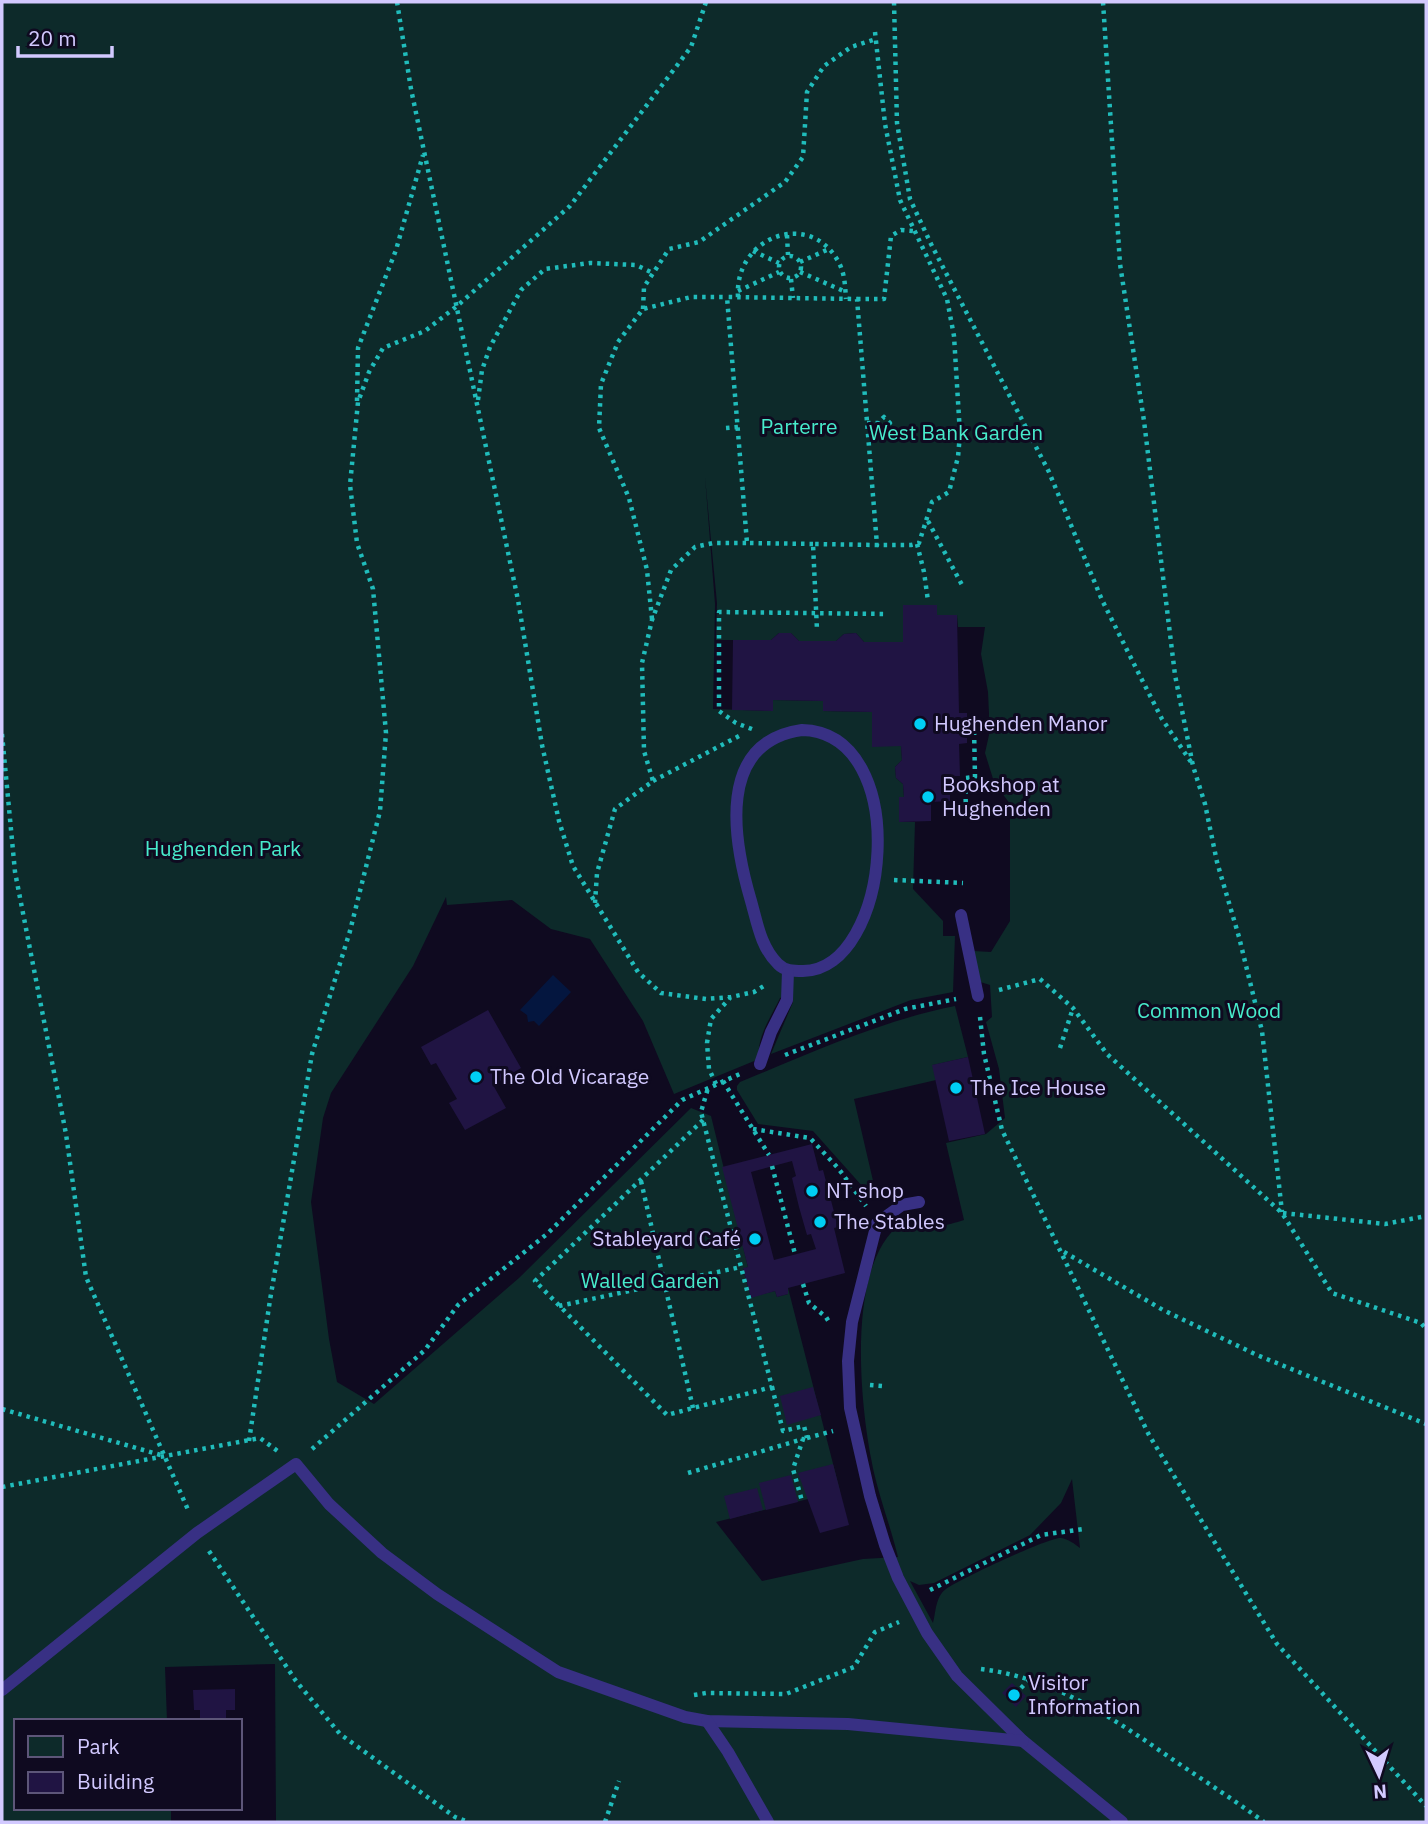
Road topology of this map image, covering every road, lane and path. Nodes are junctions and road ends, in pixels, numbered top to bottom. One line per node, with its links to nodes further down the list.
1 (397, 2): 7 (path)
2 (706, 2): 25 (path)
3 (894, 2): 48 (path)
4 (1103, 2): 48 (path)
5 (875, 32): 6 (path)
6 (876, 39): 8 (path); 17 (path)
7 (424, 152): 25 (path); 30 (path)
8 (914, 231): 24 (path); 33 (path)
9 (787, 235): 10 (path); 11 (path); 12 (path)
10 (829, 249): 13 (path); 19 (path)
11 (753, 251): 14 (path); 20 (path)
12 (788, 255): 13 (path); 14 (path)
13 (800, 262): 16 (path)
14 (779, 263): 15 (path)
15 (779, 272): 18 (path); 20 (path)
16 (800, 272): 18 (path); 19 (path)
17 (653, 273): 26 (path); 27 (path)
18 (791, 279): 22 (path)
19 (846, 292): 23 (path)
20 (738, 294): 21 (path); 22 (path)
21 (727, 298): 26 (path); 32 (path)
22 (793, 298): 23 (path)
23 (846, 299): 24 (path)
24 (857, 299): 28 (path)
25 (457, 306): 27 (path); 30 (path)
26 (642, 309): 42 (path)
27 (477, 405): 53 (path)
28 (867, 423): 29 (path); 37 (path)
29 (878, 423)
30 (356, 427): 88 (path)
31 (726, 428): 32 (path)
32 (738, 428): 34 (path)
33 (928, 521): 36 (path); 38 (path)
34 (747, 543): 35 (path); 42 (path)
35 (813, 544): 37 (path); 40 (path)
36 (917, 544): 37 (path); 39 (path)
37 (877, 545)
38 (962, 585)
39 (928, 601)
40 (816, 613): 41 (path); 43 (path); 45 (path)
41 (885, 614)
42 (652, 620): 49 (path)
43 (817, 630)
44 (974, 727): 50 (path)
45 (753, 729): 46 (path); 49 (path)
46 (784, 733): 51 (lane); 55 (lane)
47 (2, 734): 89 (path)
48 (1193, 766): 69 (path)
49 (653, 781): 53 (path)
50 (966, 811)
51 (874, 879): 52 (path); 55 (lane)
52 (963, 883)
53 (595, 904): 57 (path)
54 (961, 915): 56 (lane)
55 (788, 971): 57 (path); 60 (lane)
56 (978, 996): 58 (path); 60 (path); 72 (path)
57 (731, 997): 61 (path)
58 (1073, 1008): 59 (path); 69 (path)
59 (1060, 1048)
60 (760, 1065)
61 (716, 1084): 62 (path); 64 (path)
62 (708, 1088): 63 (path); 90 (path)
63 (703, 1120): 67 (path); 74 (path)
64 (753, 1129): 65 (path); 71 (path)
65 (769, 1154)
66 (772, 1166): 73 (path)
67 (640, 1180): 75 (path); 77 (path)
68 (919, 1202): 71 (lane)
69 (1282, 1213): 70 (path); 78 (path)
70 (1426, 1216)
71 (877, 1223): 86 (lane)
72 (1062, 1251): 85 (path); 106 (path)
73 (794, 1254)
74 (741, 1267): 75 (path); 82 (path)
75 (664, 1283): 77 (path); 83 (path)
76 (803, 1284): 79 (path)
77 (559, 1306): 83 (path)
78 (1426, 1329)
79 (833, 1330)
80 (870, 1385): 81 (path)
81 (883, 1386)
82 (772, 1387): 83 (path); 87 (path)
83 (693, 1408)
84 (2, 1409): 89 (path)
85 (1426, 1424)
86 (854, 1425): 87 (path); 96 (lane)
87 (805, 1439): 91 (path); 93 (path)
88 (249, 1441): 89 (path); 90 (path)
89 (164, 1456): 92 (path); 95 (path)
90 (296, 1464): 95 (lane); 103 (lane)
91 (688, 1473)
92 (2, 1487)
93 (802, 1501)
94 (1084, 1529): 96 (path)
95 (197, 1533): 101 (lane); 107 (path)
96 (910, 1600): 97 (lane)
97 (918, 1614): 98 (lane); 102 (path)
98 (949, 1665): 99 (path); 104 (lane)
99 (1030, 1679): 100 (path); 111 (path)
100 (1021, 1688)
101 (2, 1690)
102 (693, 1696)
103 (708, 1721): 104 (lane); 109 (lane)
104 (1023, 1741): 110 (lane)
105 (619, 1781): 108 (path)
106 (1426, 1806)
107 (468, 1822)
108 (605, 1822)
109 (768, 1822)
110 (1122, 1822)
111 (1264, 1822)

